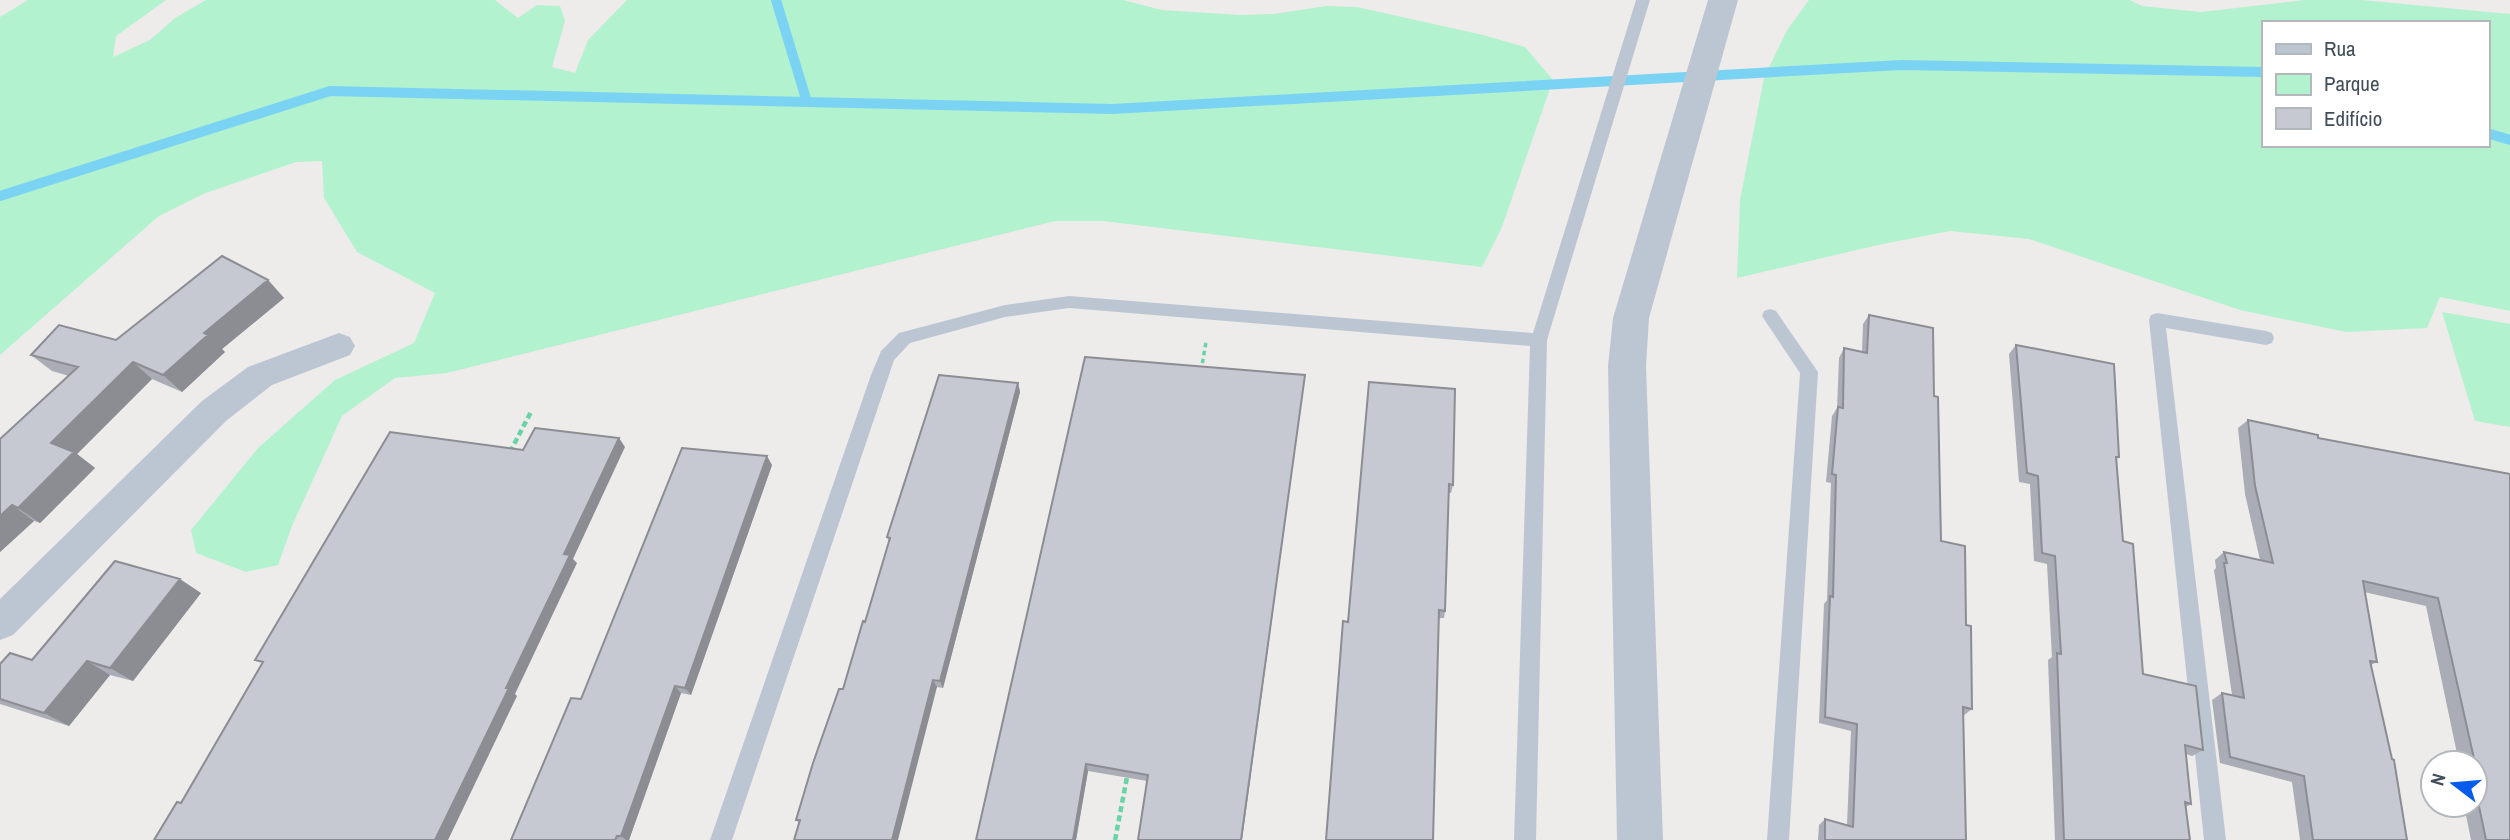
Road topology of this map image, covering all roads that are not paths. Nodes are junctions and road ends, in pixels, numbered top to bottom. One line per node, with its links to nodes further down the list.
1 (1643, 0): 5 (lane)
2 (1723, 0): 10 (street)
3 (1770, 316): 11 (lane)
4 (2266, 338): 12 (lane)
5 (1539, 340): 8 (lane); 9 (lane)
6 (339, 346): 7 (street)
7 (0, 623)
8 (720, 840)
9 (1525, 840)
10 (1640, 840)
11 (1778, 840)
12 (2215, 840)

